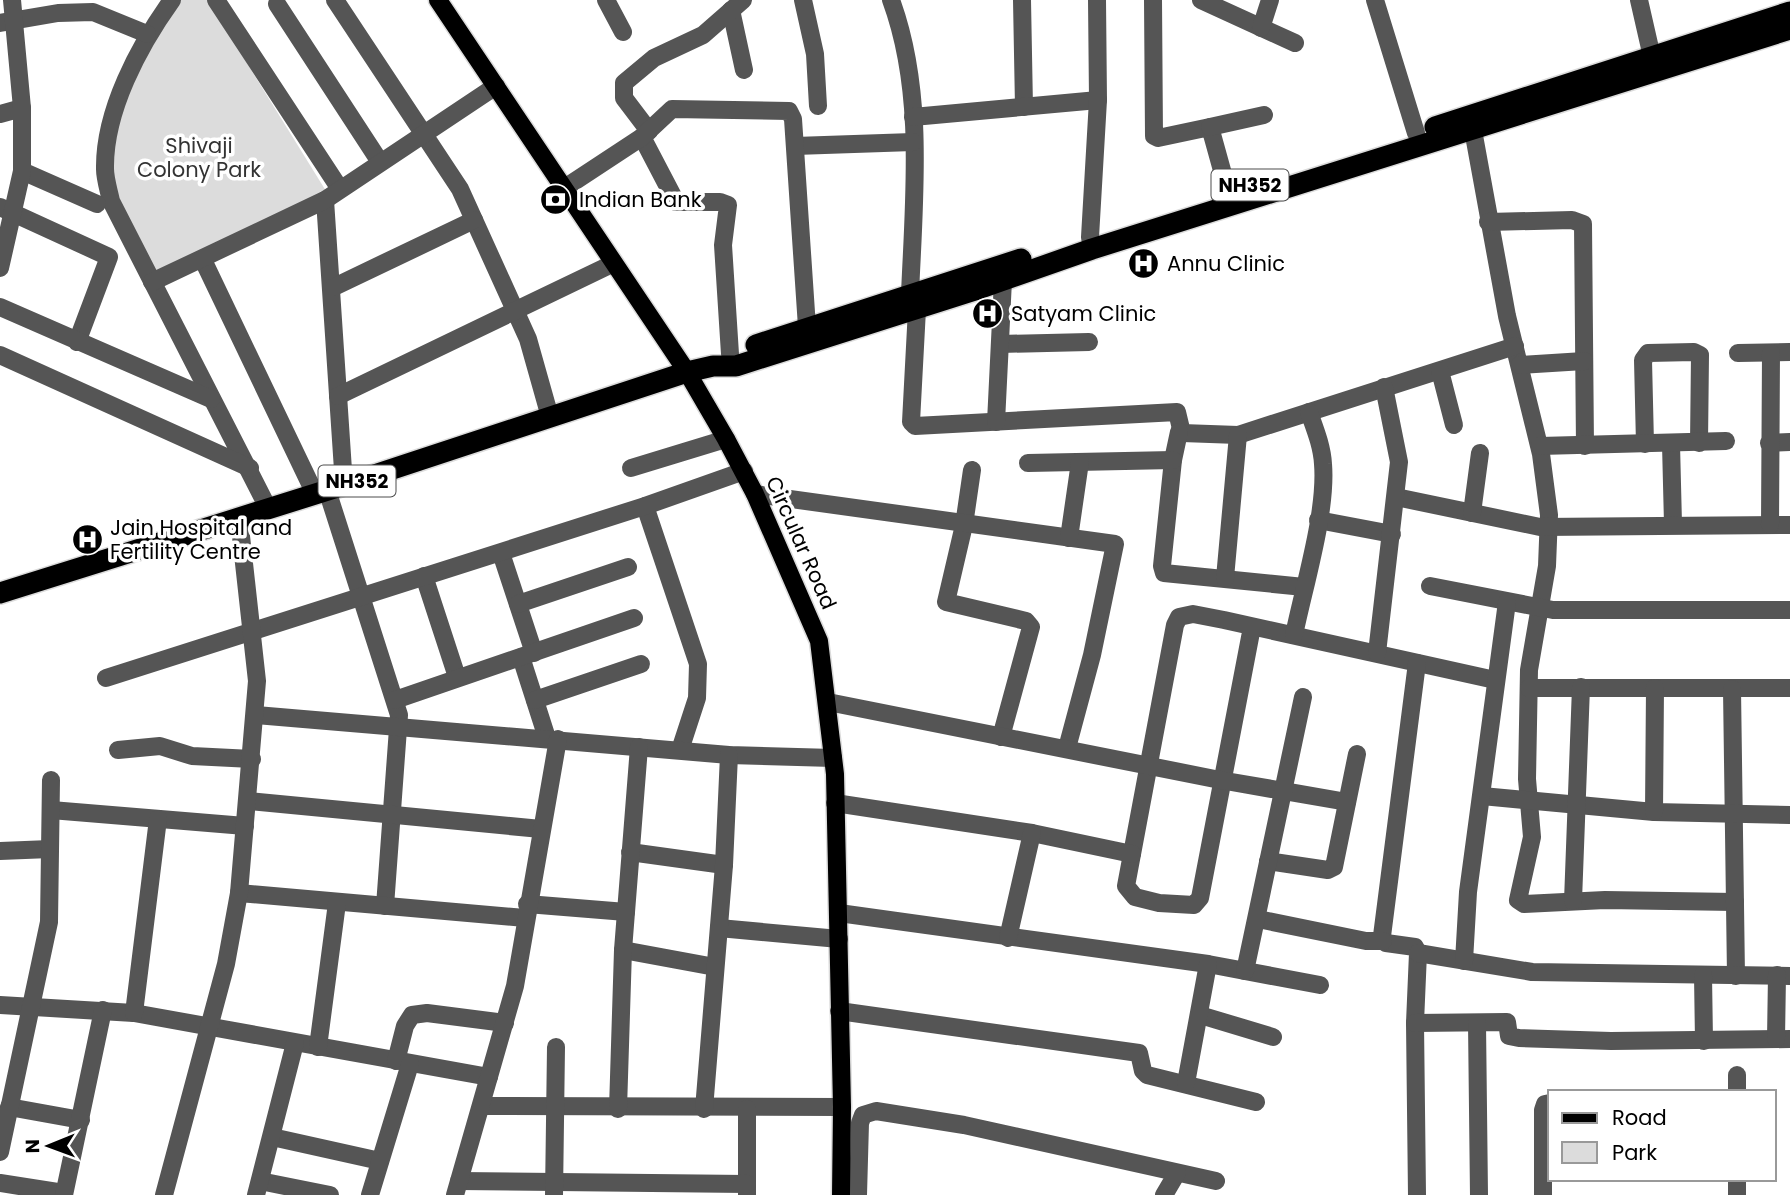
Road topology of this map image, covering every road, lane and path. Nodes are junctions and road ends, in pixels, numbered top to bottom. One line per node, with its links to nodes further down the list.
1 (12, 0): 19 (street)
2 (172, 0): 23 (street)
3 (216, 0): 46 (street)
4 (335, 0): 39 (street)
5 (438, 0): 27 (main road, Circular Road)
6 (606, 0): 22 (street)
7 (803, 0): 29 (street)
8 (891, 0): 34 (street)
9 (1022, 0): 30 (street)
10 (1097, 0): 28 (street)
11 (1153, 0): 35 (street)
12 (1201, 0): 20 (street)
13 (1270, 0): 20 (street)
14 (1376, 0): 37 (street)
15 (1639, 0): 25 (street)
16 (277, 4): 42 (street)
17 (737, 5): 26 (street); 38 (street)
18 (1790, 12): 25 (highway, NH352)
19 (8, 22): 23 (street); 31 (street)
20 (1261, 28): 24 (street)
21 (1790, 29): 25 (highway, NH352)
22 (623, 32)
23 (147, 34): 56 (street)
24 (1294, 43)
25 (1647, 64): 36 (highway, NH352); 37 (highway, NH352)
26 (744, 70)
27 (496, 86): 39 (street); 44 (main road, Circular Road)
28 (1098, 100): 30 (street); 51 (street)
29 (818, 107)
30 (1024, 107): 34 (street)
31 (22, 108): 32 (street); 43 (street)
32 (0, 114)
33 (1264, 115): 35 (street)
34 (913, 117): 40 (street)
35 (1210, 127): 45 (street)
36 (1473, 130): 50 (street); 51 (highway, NH352)
37 (1416, 133): 45 (highway, NH352)
38 (646, 134): 41 (street); 44 (street); 70 (street)
39 (423, 135): 42 (street); 49 (street)
40 (913, 142): 41 (street); 58 (street)
41 (795, 146): 61 (street)
42 (380, 162): 46 (street)
43 (22, 171): 47 (street); 48 (street)
44 (563, 189): 53 (main road, Circular Road)
45 (1228, 192): 51 (highway, NH352)
46 (333, 194): 52 (street); 57 (street)
47 (97, 204)
48 (7, 210): 54 (street); 62 (street)
49 (474, 220): 57 (street); 60 (street)
50 (1488, 222): 65 (street); 71 (street)
51 (1091, 243): 55 (highway, NH352); 58 (highway, NH352)
52 (203, 260): 56 (street); 101 (street)
53 (612, 264): 60 (street); 74 (main road, Circular Road)
54 (0, 268)
55 (1003, 280): 58 (highway, NH352); 64 (street)
56 (152, 282): 77 (street)
57 (334, 287): 76 (street)
58 (914, 302): 61 (highway, NH352); 70 (highway, NH352); 80 (street)
59 (0, 307): 62 (street)
60 (517, 312): 76 (street); 79 (street)
61 (807, 327): 70 (highway, NH352)
62 (76, 342): 77 (street)
63 (1089, 342): 64 (street)
64 (1001, 344): 80 (street)
65 (1515, 346): 72 (street); 73 (street)
66 (1771, 352): 67 (street); 68 (street); 88 (street)
67 (1790, 352)
68 (1738, 353)
69 (0, 355): 97 (street)
70 (722, 360): 74 (highway, NH352)
71 (1584, 361): 72 (street); 92 (street)
72 (1520, 365): 91 (street)
73 (1440, 371): 75 (street); 81 (street)
74 (687, 372): 79 (highway, NH352); 84 (main road, Circular Road)
75 (1384, 387): 78 (street); 103 (street)
76 (338, 396): 101 (street)
77 (211, 399): 97 (street)
78 (1309, 412): 83 (street); 108 (street)
79 (550, 417): 101 (highway, NH352)
80 (996, 422): 82 (street)
81 (1454, 425)
82 (1180, 432): 83 (street); 94 (street)
83 (1238, 435): 119 (street)
84 (726, 439): 98 (street); 100 (main road, Circular Road)
85 (1726, 441): 87 (street)
86 (1790, 442): 88 (street)
87 (1699, 443): 89 (street); 90 (street)
88 (1769, 443): 111 (street)
89 (1645, 444): 90 (street); 92 (street)
90 (1671, 444): 109 (street)
91 (1539, 446): 92 (street); 113 (street)
92 (1585, 446)
93 (1480, 453): 106 (street)
94 (1173, 460): 95 (street); 119 (street)
95 (1080, 461): 96 (street); 115 (street)
96 (1028, 463)
97 (250, 468): 105 (street)
98 (631, 468)
99 (972, 470): 110 (street)
100 (744, 471): 102 (main road, Circular Road); 104 (street)
101 (329, 490): 105 (highway, NH352); 123 (street)
102 (755, 494): 110 (street); 147 (main road, Circular Road)
103 (1396, 497): 106 (street); 114 (street)
104 (645, 506): 116 (street); 155 (street)
105 (268, 508): 107 (highway, NH352)
106 (1472, 513): 113 (street)
107 (239, 518): 122 (highway, NH352); 130 (street)
108 (1318, 520): 114 (street); 121 (street)
109 (1674, 524): 111 (street); 113 (street)
110 (964, 525): 115 (street); 150 (street)
111 (1770, 525): 112 (street)
112 (1790, 525)
113 (1549, 527): 126 (street)
114 (1392, 534): 132 (street)
115 (1069, 538): 153 (street)
116 (500, 553): 118 (street); 125 (street)
117 (628, 567): 125 (street)
118 (424, 576): 123 (street); 136 (street)
119 (1225, 578): 121 (street)
120 (1430, 586): 124 (street)
121 (1304, 587): 131 (street)
122 (0, 593)
123 (360, 597): 130 (street); 145 (street)
124 (1507, 601): 126 (street); 138 (street)
125 (518, 604): 133 (street)
126 (1538, 608): 127 (street); 140 (street)
127 (1790, 610)
128 (634, 618): 133 (street)
129 (1252, 626): 131 (street); 160 (street); 162 (street)
130 (252, 629): 137 (street); 148 (street)
131 (1294, 635): 132 (street)
132 (1377, 653): 134 (street)
133 (528, 655): 136 (street); 146 (street)
134 (1417, 663): 138 (street); 197 (street)
135 (641, 664): 146 (street)
136 (457, 677): 145 (street)
137 (106, 678)
138 (1495, 680): 164 (street)
139 (1581, 687): 140 (street); 141 (street); 169 (street)
140 (1528, 688): 167 (street)
141 (1655, 688): 142 (street); 171 (street)
142 (1732, 688): 143 (street); 172 (street)
143 (1790, 688)
144 (1303, 697): 163 (street)
145 (395, 699): 149 (street)
146 (535, 700): 151 (street)
147 (828, 702): 150 (street); 158 (main road, Circular Road)
148 (256, 715): 149 (street); 159 (street)
149 (400, 727): 151 (street); 173 (street)
150 (1001, 737): 153 (street)
151 (553, 739): 152 (street); 177 (street)
152 (639, 747): 155 (street); 181 (street)
153 (1067, 748): 160 (street)
154 (118, 750): 159 (street)
155 (680, 750): 157 (street)
156 (1357, 754): 166 (street)
157 (729, 755): 158 (street); 184 (street)
158 (833, 758): 168 (main road, Circular Road)
159 (252, 760): 165 (street)
160 (1148, 765): 162 (street); 182 (street)
161 (51, 780): 170 (street)
162 (1220, 780): 163 (street); 182 (street)
163 (1283, 792): 166 (street); 183 (street)
164 (1482, 796): 167 (street); 200 (street)
165 (248, 801): 173 (street); 176 (street)
166 (1347, 802): 183 (street)
167 (1531, 802): 169 (street); 186 (street)
168 (835, 803): 178 (street); 192 (main road, Circular Road)
169 (1576, 806): 171 (street); 186 (street)
170 (51, 810): 175 (street); 179 (street)
171 (1654, 812): 172 (street)
172 (1736, 813): 174 (street); 187 (street)
173 (391, 815): 177 (street); 189 (street)
174 (1790, 815)
175 (158, 819): 176 (street); 212 (street)
176 (245, 826): 185 (street)
177 (541, 829): 190 (street)
178 (1032, 833): 182 (street); 195 (street)
179 (50, 849): 180 (street); 209 (street)
180 (0, 851)
181 (630, 852): 184 (street); 191 (street)
182 (1132, 854)
183 (1268, 861): 193 (street)
184 (724, 864): 194 (street)
185 (239, 892): 188 (street); 217 (street)
186 (1573, 901): 187 (street)
187 (1735, 902): 205 (street)
188 (337, 903): 189 (street); 222 (street)
189 (385, 906): 190 (street)
190 (526, 911): 191 (street); 214 (street)
191 (626, 912): 198 (street)
192 (839, 913): 195 (street); 196 (main road, Circular Road)
193 (1258, 919): 197 (street); 203 (street)
194 (719, 928): 196 (street); 202 (street)
195 (1008, 938): 201 (street)
196 (839, 939): 211 (main road, Circular Road)
197 (1383, 941): 199 (street)
198 (623, 950): 202 (street); 233 (street)
199 (1418, 953): 200 (street); 215 (street)
200 (1464, 961): 204 (street)
201 (1208, 964): 203 (street); 213 (street)
202 (715, 967): 234 (street)
203 (1245, 971): 207 (street)
204 (1703, 975): 205 (street); 220 (street)
205 (1736, 976): 206 (street)
206 (1783, 976): 219 (street)
207 (1320, 985)
208 (0, 1005): 209 (street)
209 (32, 1007): 210 (street); 230 (street)
210 (103, 1010): 212 (street); 236 (street)
211 (839, 1011): 226 (street); 231 (main road, Circular Road)
212 (134, 1013): 217 (street)
213 (1200, 1015): 218 (street); 226 (street)
214 (505, 1023): 224 (street); 225 (street)
215 (1415, 1023): 216 (street); 255 (street)
216 (1477, 1023): 220 (street); 256 (street)
217 (209, 1026): 221 (street); 249 (street)
218 (1273, 1037)
219 (1783, 1039): 220 (street)
220 (1704, 1041)
221 (295, 1043): 222 (street); 237 (street)
222 (318, 1047): 224 (street)
223 (556, 1048): 232 (street)
224 (403, 1062): 225 (street); 239 (street)
225 (489, 1077): 229 (street)
226 (1186, 1083): 227 (street)
227 (1256, 1102)
228 (1548, 1103): 240 (street)
229 (482, 1106): 232 (street); 245 (street)
230 (9, 1107): 236 (street); 238 (street)
231 (842, 1107): 235 (street); 252 (main road, Circular Road)
232 (556, 1108): 233 (street); 246 (street)
233 (618, 1109): 234 (street)
234 (704, 1109): 235 (street)
235 (747, 1109): 247 (street)
236 (81, 1120): 248 (street)
237 (271, 1138): 239 (street); 244 (street)
238 (1, 1142)
239 (380, 1161): 251 (street)
240 (1547, 1167): 257 (street)
241 (1177, 1173): 242 (street); 253 (street); 254 (street)
242 (1216, 1181)
243 (0, 1183): 248 (street)
244 (258, 1188): 250 (street)
245 (457, 1188): 246 (street)
246 (554, 1189): 247 (street)
247 (747, 1190)
248 (64, 1194)
249 (164, 1195)
250 (330, 1195)
251 (370, 1195)
252 (841, 1195)
253 (858, 1195)
254 (1164, 1195)
255 (1417, 1195)
256 (1479, 1195)
257 (1543, 1195)

